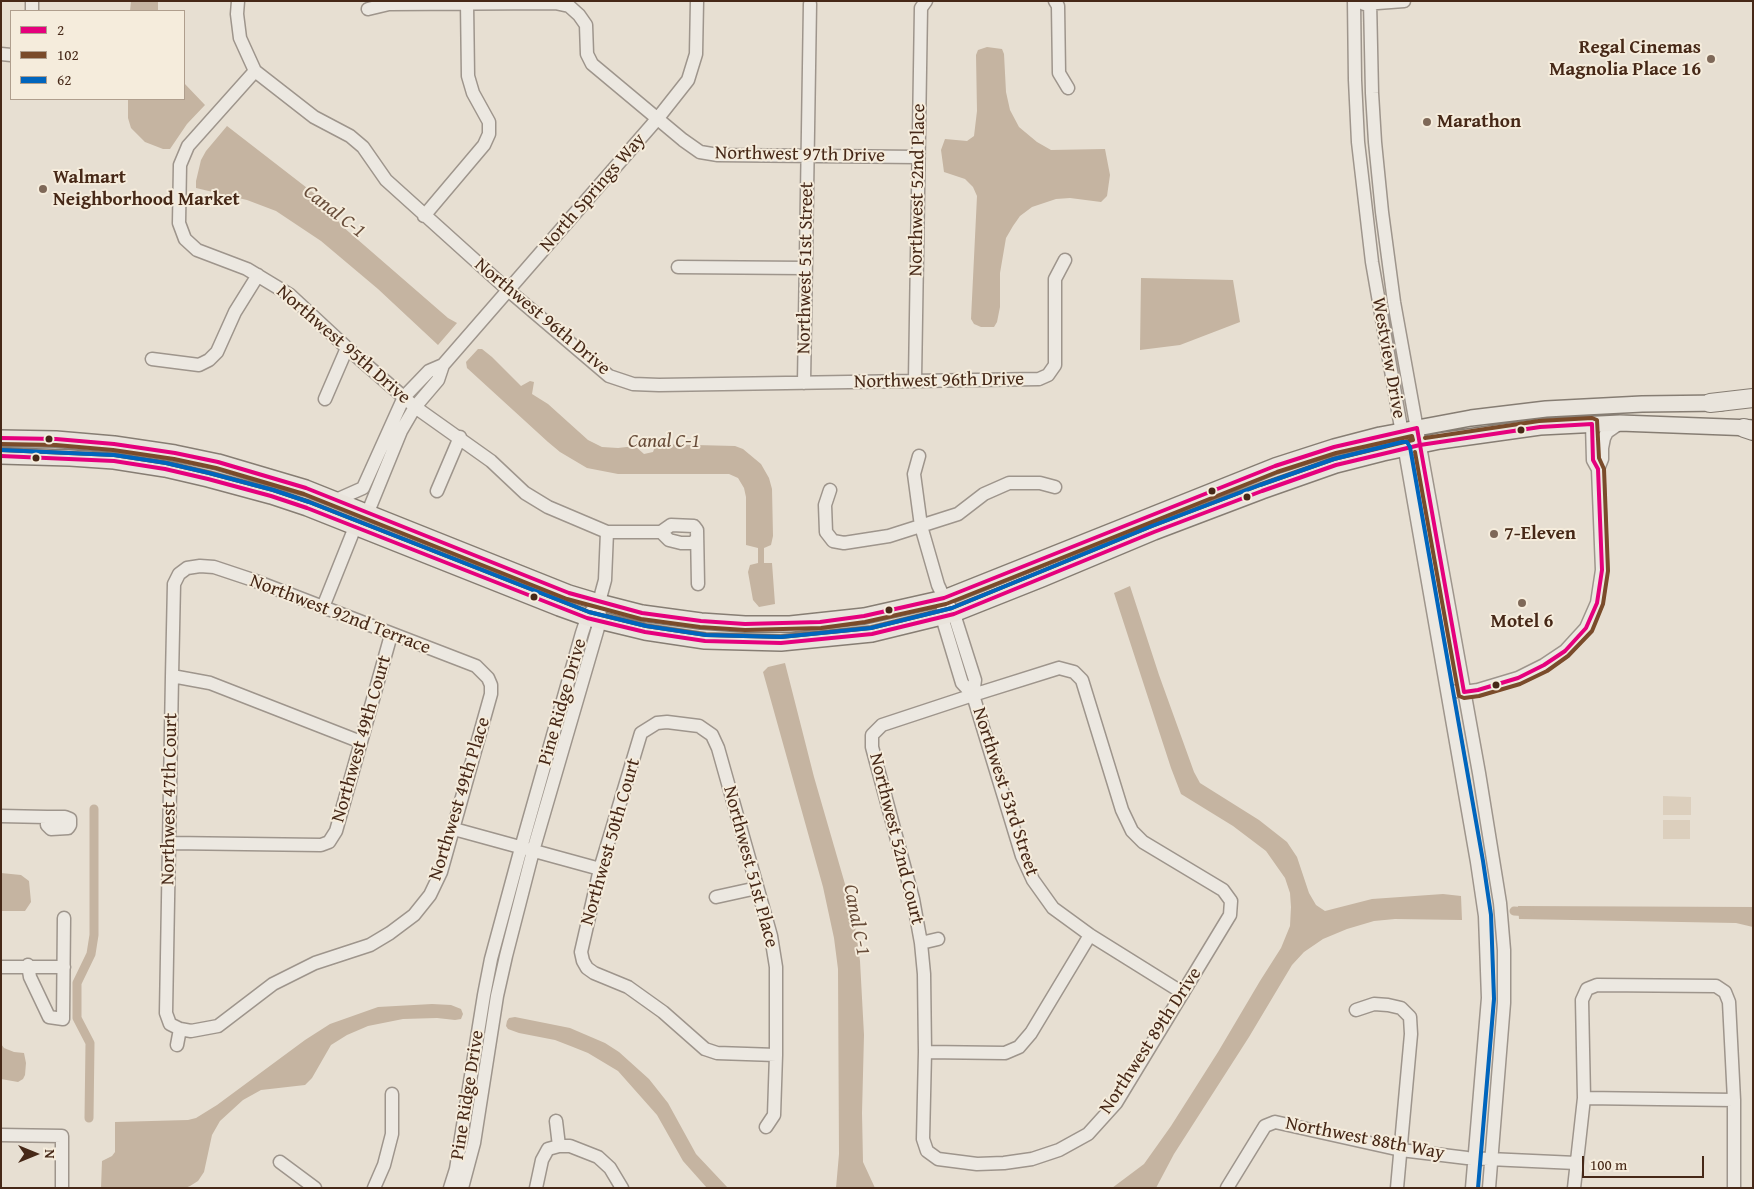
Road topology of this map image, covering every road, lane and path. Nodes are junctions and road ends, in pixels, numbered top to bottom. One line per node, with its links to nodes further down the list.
1 (238, 1): 11 (street)
2 (697, 1): 13 (street, North Springs Way)
3 (926, 1): 15 (street, Northwest 52nd Place)
4 (1055, 1): 12 (street)
5 (1404, 1): 8 (street)
6 (467, 3): 10 (street, Northwest 97th Drive); 13 (street, Northwest 97th Drive); 16 (street)
7 (1354, 3): 8 (street); 38 (street, Westview Drive)
8 (1370, 3): 36 (street, Westview Drive)
9 (810, 4): 14 (street, Northwest 51st Street)
10 (368, 9)
11 (255, 72): 16 (street, Northwest 96th Drive); 20 (street, Northwest 95th Drive)
12 (1068, 88)
13 (658, 118): 14 (street, Northwest 97th Drive); 21 (street, North Springs Way)
14 (808, 155): 15 (street, Northwest 97th Drive); 19 (street, Northwest 51st Street)
15 (918, 157): 25 (street, Northwest 52nd Place)
16 (424, 216): 21 (street, Northwest 96th Drive)
17 (1065, 260): 25 (street, Northwest 96th Drive)
18 (678, 267): 19 (street)
19 (805, 268): 26 (street, Northwest 51st Street)
20 (258, 275): 22 (street, Northwest 95th Drive); 23 (street)
21 (508, 290): 24 (street, North Springs Way); 26 (street, Northwest 96th Drive)
22 (347, 348): 27 (street, Northwest 95th Drive); 29 (street)
23 (152, 359)
24 (443, 365): 27 (street, North Springs Way); 33 (street, North Springs Way)
25 (915, 380): 26 (street, Northwest 96th Drive)
26 (804, 382)
27 (404, 397): 33 (street, Northwest 95th Drive); 49 (street, North Springs Way)
28 (1753, 398): 30 (highway)
29 (325, 399)
30 (1710, 403): 31 (main road); 32 (main road)
31 (1642, 404): 35 (main road); 36 (main road)
32 (1753, 404)
33 (415, 407): 40 (street, Northwest 95th Drive); 51 (street, North Springs Way)
34 (1620, 423): 35 (main road); 37 (main road); 45 (street)
35 (1592, 424): 41 (main road); 45 (street)
36 (1417, 428): 38 (main road); 41 (street, Westview Drive)
37 (1750, 429)
38 (1401, 431): 42 (street, Westview Drive); 50 (main road)
39 (1, 438): 49 (main road)
40 (460, 438): 48 (street); 56 (street, Northwest 95th Drive)
41 (1420, 445): 42 (main road); 70 (street, Westview Drive)
42 (1404, 448): 58 (main road); 72 (street, Westview Drive)
43 (1, 456): 52 (main road)
44 (919, 456): 53 (street)
45 (1598, 469): 70 (street)
46 (1055, 487): 53 (street)
47 (830, 490): 53 (street)
48 (437, 491)
49 (336, 500): 51 (main road)
50 (1169, 508): 58 (main road); 62 (main road)
51 (368, 512): 52 (main road); 55 (main road)
52 (320, 514): 54 (main road)
53 (922, 526): 62 (street)
54 (355, 527): 55 (main road); 64 (street); 66 (main road)
55 (412, 530): 63 (main road)
56 (607, 532): 57 (street, Northwest 95th Drive); 63 (street)
57 (661, 532): 59 (street, Northwest 95th Drive); 59 (street, Northwest 95th Drive)
58 (1154, 532): 65 (main road)
59 (697, 538): 61 (street)
60 (187, 568): 64 (street, Northwest 92nd Terrace); 68 (street, Northwest 47th Court)
61 (698, 584)
62 (944, 598): 63 (main road); 65 (street, Northwest 53rd Street)
63 (599, 602): 66 (street, Pine Ridge Drive)
64 (323, 607): 67 (street, Northwest 92nd Terrace)
65 (948, 615): 66 (main road); 71 (street, Northwest 53rd Street)
66 (593, 619): 79 (street, Pine Ridge Drive)
67 (391, 635): 69 (street, Northwest 92nd Terrace); 74 (street, Northwest 49th Court)
68 (172, 676): 74 (street); 78 (street, Northwest 47th Court)
69 (488, 678): 77 (street, Northwest 49th Place)
70 (1464, 692): 72 (street); 106 (street, Westview Drive)
71 (973, 695): 84 (street, Northwest 53rd Street); 86 (street, Northwest 52nd Court); 90 (street, Northwest 89th Drive)
72 (1448, 696): 105 (street, Westview Drive)
73 (649, 728): 80 (street, Northwest 50th Court); 81 (street, Northwest 51st Place)
74 (361, 742): 78 (street, Northwest 49th Court)
75 (1, 816): 76 (street)
76 (47, 817)
77 (454, 829): 79 (street); 92 (street, Northwest 49th Place)
78 (170, 842): 92 (street, Northwest 47th Court)
79 (527, 849): 80 (street); 112 (street, Pine Ridge Drive); 113 (street, Pine Ridge Drive)
80 (600, 869): 95 (street, Northwest 50th Court)
81 (757, 888): 82 (street); 95 (street, Northwest 51st Place)
82 (716, 897)
83 (64, 918): 89 (street)
84 (1090, 935): 90 (street, Northwest 53rd Street); 94 (street)
85 (938, 940): 86 (street, Northwest 52nd Court)
86 (922, 942): 94 (street, Northwest 52nd Court)
87 (28, 966): 88 (street); 89 (street); 89 (street)
88 (1, 967)
89 (64, 967)
90 (1183, 993): 104 (street, Northwest 89th Drive)
91 (1356, 1010): 103 (street)
92 (180, 1029): 93 (street)
93 (177, 1045)
94 (925, 1052): 104 (street, Northwest 52nd Court)
95 (776, 1054): 100 (street, Northwest 51st Place)
96 (392, 1094): 111 (street)
97 (1584, 1098): 98 (street); 98 (street); 108 (street)
98 (1734, 1100): 121 (street)
99 (556, 1121): 102 (street)
100 (766, 1127)
101 (1, 1135): 109 (street)
102 (558, 1146): 114 (street); 115 (street)
103 (1401, 1150): 105 (street, Northwest 88th Way); 116 (street, Northwest 88th Way); 117 (street)
104 (927, 1151)
105 (1475, 1158): 106 (street, Northwest 88th Way); 118 (street, Westview Drive)
106 (1491, 1159): 108 (street, Northwest 88th Way); 119 (street, Westview Drive)
107 (280, 1162): 110 (street)
108 (1576, 1163): 120 (street)
109 (62, 1188)
110 (315, 1188)
111 (374, 1188)
112 (450, 1188)
113 (462, 1188)
114 (536, 1188)
115 (622, 1188)
116 (1227, 1188)
117 (1397, 1188)
118 (1472, 1188)
119 (1489, 1188)
120 (1574, 1188)
121 (1734, 1188)

